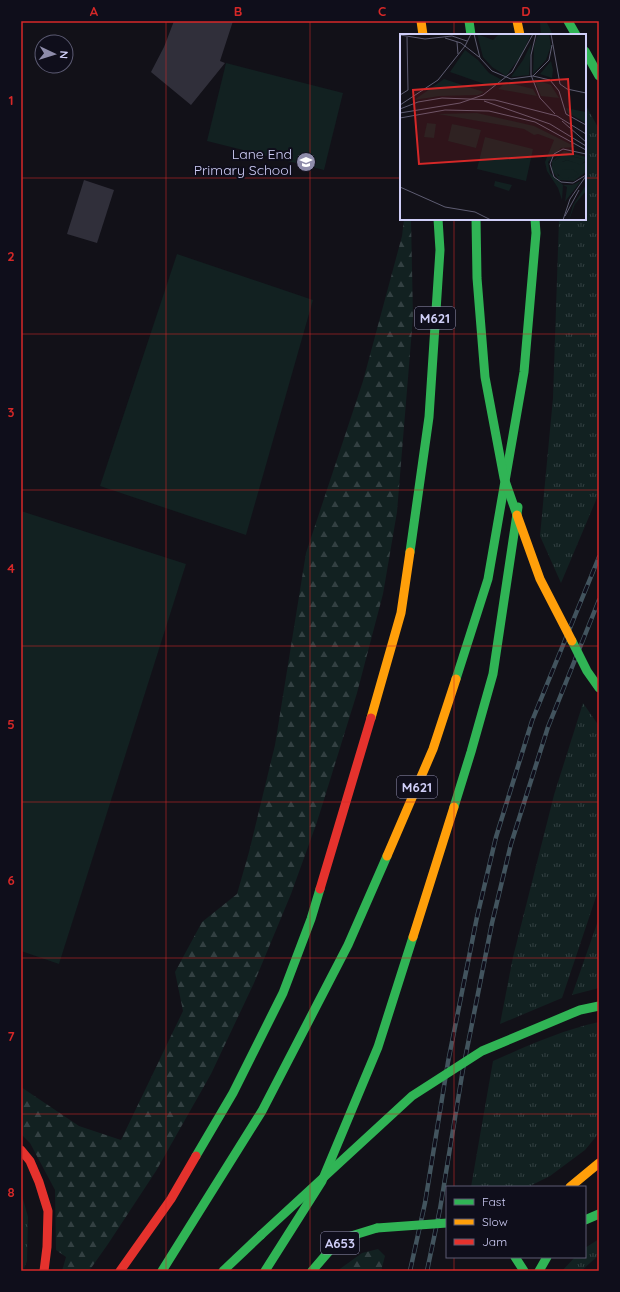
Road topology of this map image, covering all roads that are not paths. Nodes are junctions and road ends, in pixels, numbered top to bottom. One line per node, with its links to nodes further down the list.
1 (421, 21): 5 (main road)
2 (469, 21): 6 (main road)
3 (517, 21): 7 (main road)
4 (568, 21): 8 (main road)
5 (423, 34)
6 (470, 34)
7 (520, 34)
8 (575, 34)
9 (586, 53): 10 (main road)
10 (599, 76)
11 (438, 220): 28 (main road, M621)
12 (476, 220): 17 (main road, bridge)
13 (535, 220): 14 (main road, M621)
14 (534, 254): 15 (main road); 29 (main road, M621)
15 (526, 412)
16 (519, 496): 31 (main road)
17 (599, 688)
18 (599, 1006): 30 (main road, bridge)
19 (21, 1150): 27 (main road)
20 (599, 1163): 21 (main road)
21 (571, 1186)
22 (599, 1214): 23 (main road)
23 (586, 1220)
24 (446, 1222): 32 (main road, A653, bridge)
25 (515, 1258): 33 (main road)
26 (546, 1258): 34 (main road)
27 (44, 1271)
28 (120, 1271)
29 (162, 1271)
30 (223, 1271)
31 (265, 1271)
32 (312, 1271)
33 (524, 1271)
34 (539, 1271)

